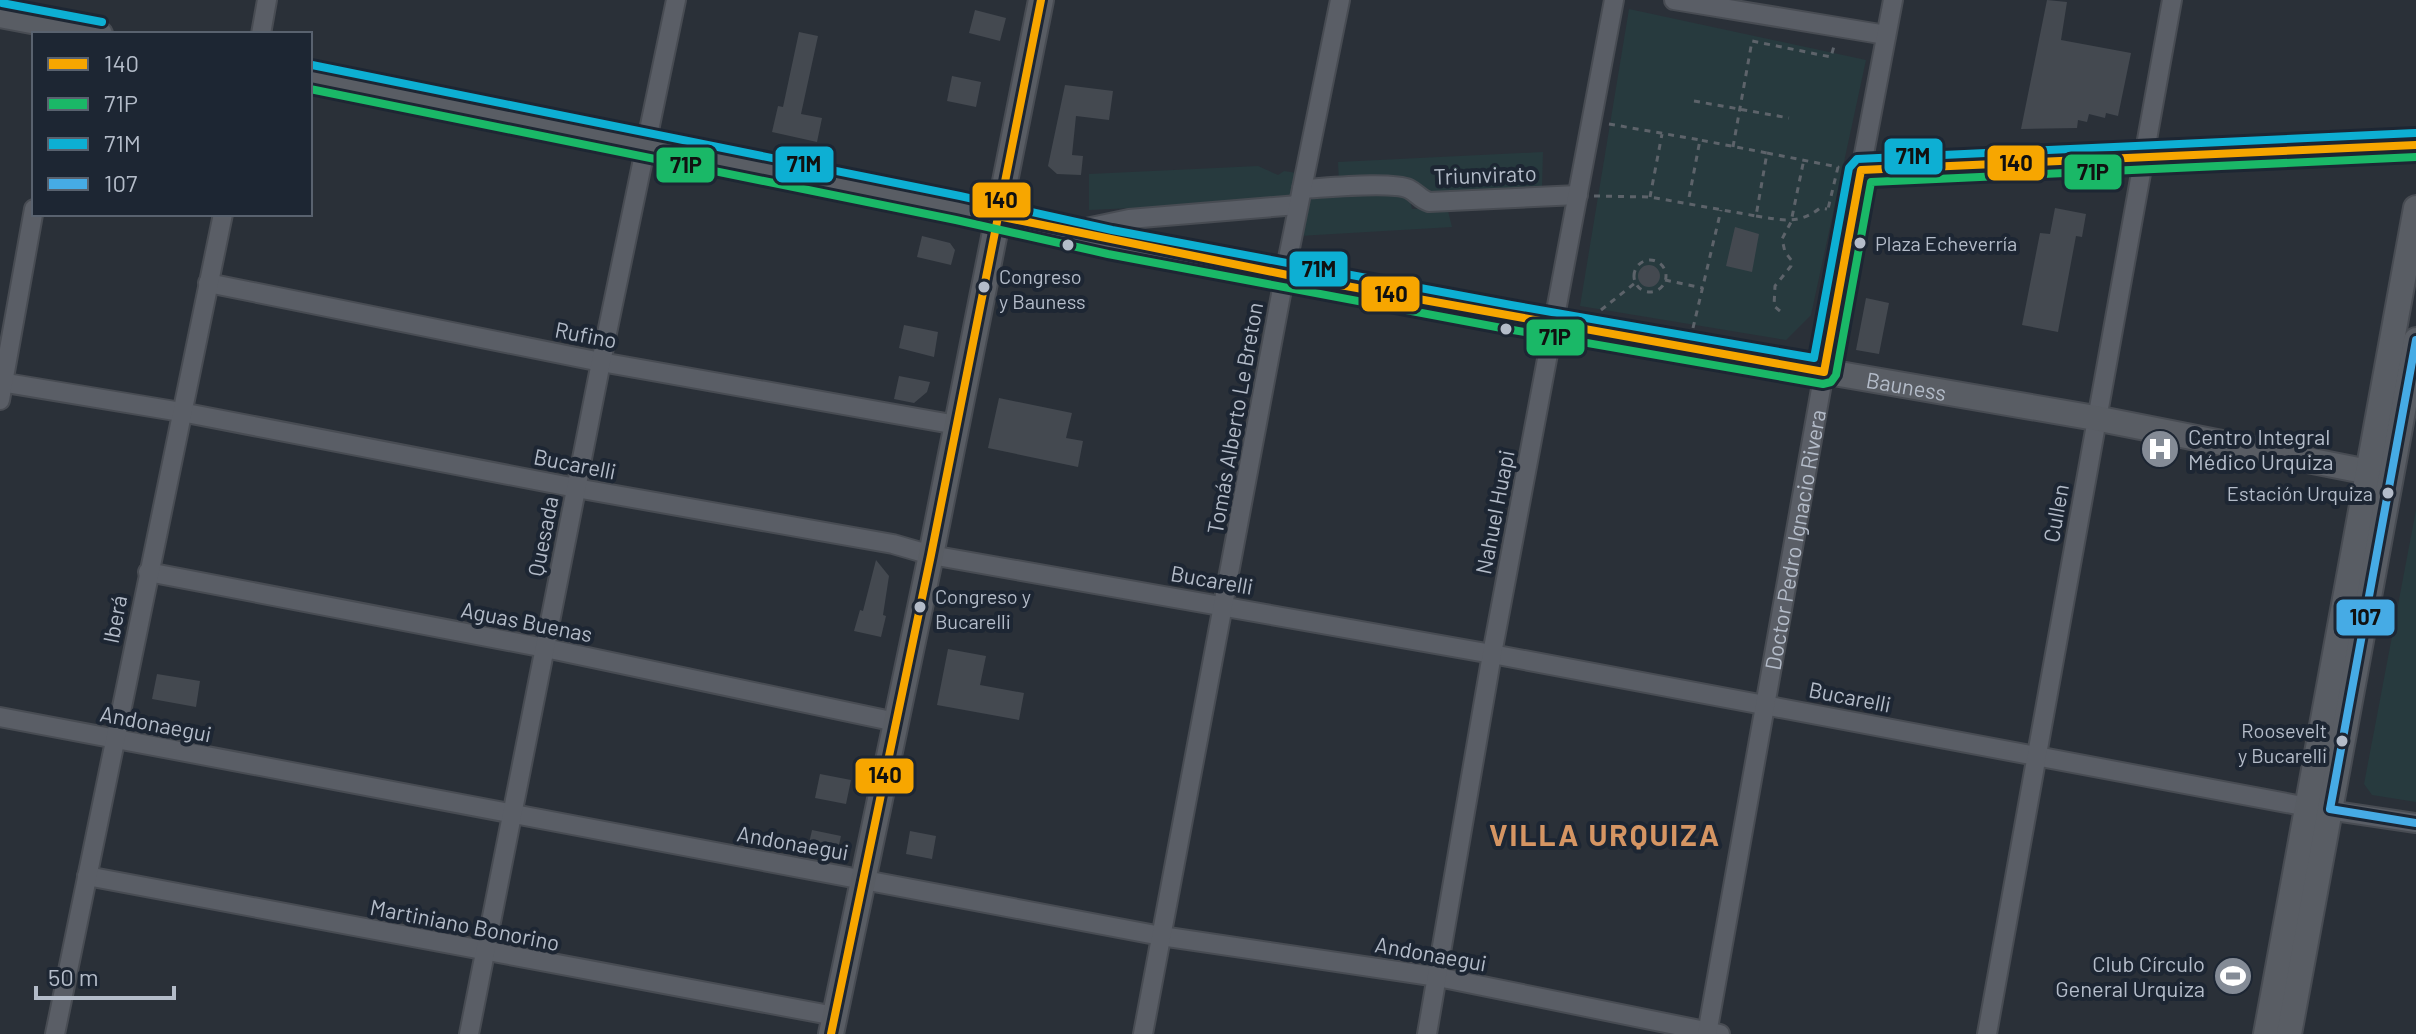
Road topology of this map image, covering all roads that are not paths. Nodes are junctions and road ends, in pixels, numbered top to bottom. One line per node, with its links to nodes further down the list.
1 (267, 0): 11 (street)
2 (676, 0): 15 (street, Quesada)
3 (1041, 0): 23 (main road)
4 (1340, 0): 19 (street, Tomás Alberto Le Breton)
5 (1614, 0): 18 (street, Nahuel Huapi)
6 (1674, 0): 12 (street)
7 (1893, 0): 12 (street, Doctor Pedro Ignacio Rivera)
8 (2172, 0): 16 (street, Cullen)
9 (0, 15): 10 (main road)
10 (66, 30)
11 (261, 32)
12 (1886, 35): 17 (street, Doctor Pedro Ignacio Rivera)
13 (312, 77): 15 (main road, Bauness)
14 (2416, 145): 16 (main road)
15 (645, 146): 23 (main road, Bauness); 29 (street, Quesada)
16 (2144, 158): 17 (main road); 33 (street, Cullen)
17 (1861, 170): 30 (main road, Doctor Pedro Ignacio Rivera)
18 (1578, 195): 19 (street, Triunvirato); 27 (street, Nahuel Huapi)
19 (1300, 197): 24 (street, Triunvirato); 25 (street, Tomás Alberto Le Breton)
20 (2416, 208): 35 (main road)
21 (33, 216): 31 (street)
22 (223, 216): 26 (street, Iberá)
23 (998, 216): 24 (main road, Bauness); 34 (main road)
24 (1066, 232): 25 (main road, Bauness)
25 (1285, 273): 27 (main road, Bauness); 39 (street, Tomás Alberto Le Breton)
26 (208, 283): 29 (street, Rufino); 32 (street, Iberá)
27 (1555, 324): 30 (main road, Bauness); 41 (street, Nahuel Huapi)
28 (2416, 340): 35 (main road)
29 (601, 362): 34 (street, Rufino); 36 (street, Quesada)
30 (1824, 372): 33 (main road, Bauness); 42 (street, Doctor Pedro Ignacio Rivera)
31 (1, 388): 32 (street, Bucarelli)
32 (181, 412): 36 (street, Bucarelli); 38 (street, Iberá)
33 (2095, 418): 35 (main road, Bauness); 46 (street, Cullen)
34 (957, 425): 37 (main road)
35 (2379, 474): 47 (main road)
36 (576, 488): 37 (street, Bucarelli); 40 (street, Quesada)
37 (931, 555): 39 (street, Bucarelli); 44 (main road)
38 (148, 572): 40 (street, Aguas Buenas); 45 (street, Iberá)
39 (1224, 606): 41 (street, Bucarelli); 52 (street, Tomás Alberto Le Breton)
40 (545, 648): 44 (street, Aguas Buenas); 48 (street, Quesada)
41 (1492, 654): 42 (street, Bucarelli); 54 (street, Nahuel Huapi)
42 (1766, 704): 46 (street, Bucarelli); 56 (street, Doctor Pedro Ignacio Rivera)
43 (0, 717): 45 (street, Andonaegui)
44 (896, 722): 51 (main road)
45 (114, 739): 48 (street, Andonaegui); 50 (street, Iberá)
46 (2037, 756): 47 (street, Bucarelli); 61 (street, Cullen)
47 (2319, 808): 49 (street, Bucarelli); 62 (main road); 63 (main road)
48 (512, 815): 51 (street, Andonaegui); 53 (street, Quesada)
49 (2416, 823)
50 (87, 876): 53 (street, Martiniano Bonorino); 57 (street, Iberá)
51 (865, 880): 52 (street, Andonaegui); 55 (main road)
52 (1161, 936): 54 (street, Andonaegui); 59 (street, Tomás Alberto Le Breton)
53 (487, 953): 55 (street, Martiniano Bonorino); 58 (street, Quesada)
54 (1438, 977): 56 (street, Andonaegui); 60 (street, Nahuel Huapi)
55 (833, 1025)
56 (1712, 1033)
57 (55, 1034)
58 (469, 1034)
59 (1143, 1034)
60 (1427, 1034)
61 (1987, 1034)
62 (2266, 1034)
63 (2289, 1034)

